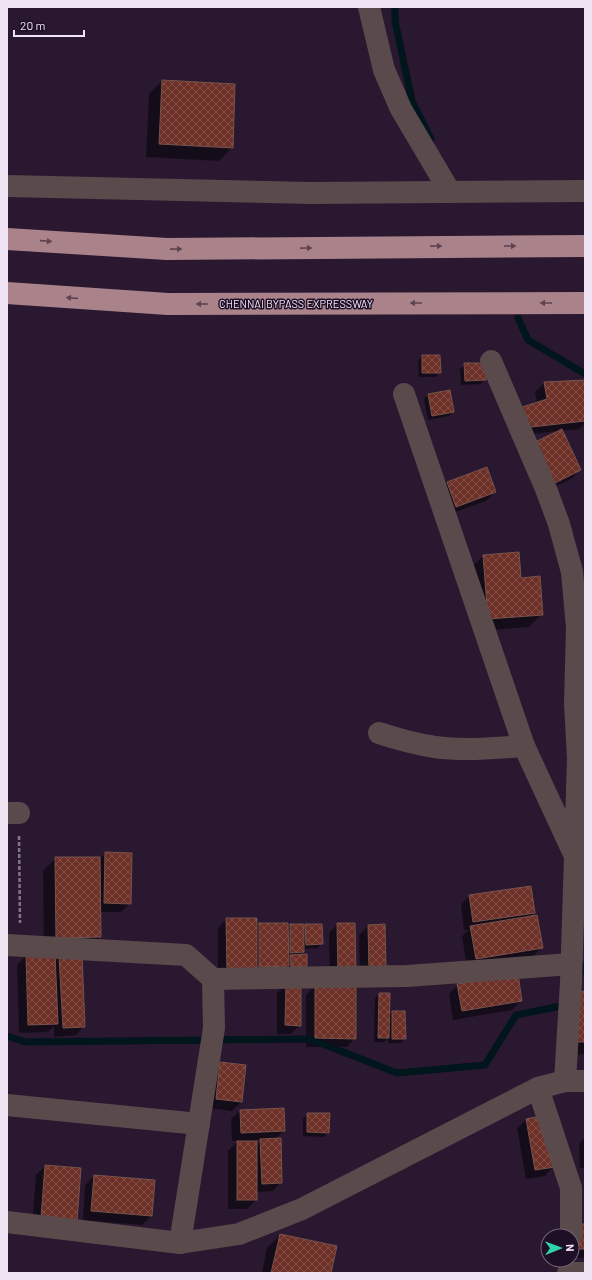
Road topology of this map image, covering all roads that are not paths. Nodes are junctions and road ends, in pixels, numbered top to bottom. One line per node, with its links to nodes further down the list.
1 (369, 7): 4 (street)
2 (7, 186): 4 (street)
3 (585, 191): 4 (street)
4 (450, 192)
5 (7, 239): 6 (highway, one-way to 6)
6 (585, 246)
7 (7, 293): 8 (highway, CHENNAI BYPASS EXPRESSWAY, one-way to 7)
8 (585, 303)
9 (491, 360): 13 (street)
10 (404, 394): 12 (street)
11 (378, 732): 12 (street)
12 (524, 746): 14 (street)
13 (581, 758): 14 (street)
14 (575, 856): 16 (street)
15 (14, 945): 17 (street)
16 (571, 964): 17 (street); 18 (street)
17 (213, 979): 21 (street)
18 (575, 1081): 19 (street)
19 (538, 1088): 23 (street); 24 (street)
20 (7, 1104): 21 (street)
21 (199, 1124): 24 (street)
22 (7, 1222): 24 (street)
23 (571, 1228)
24 (180, 1243)
25 (568, 1273): 26 (street)
26 (585, 1273)

